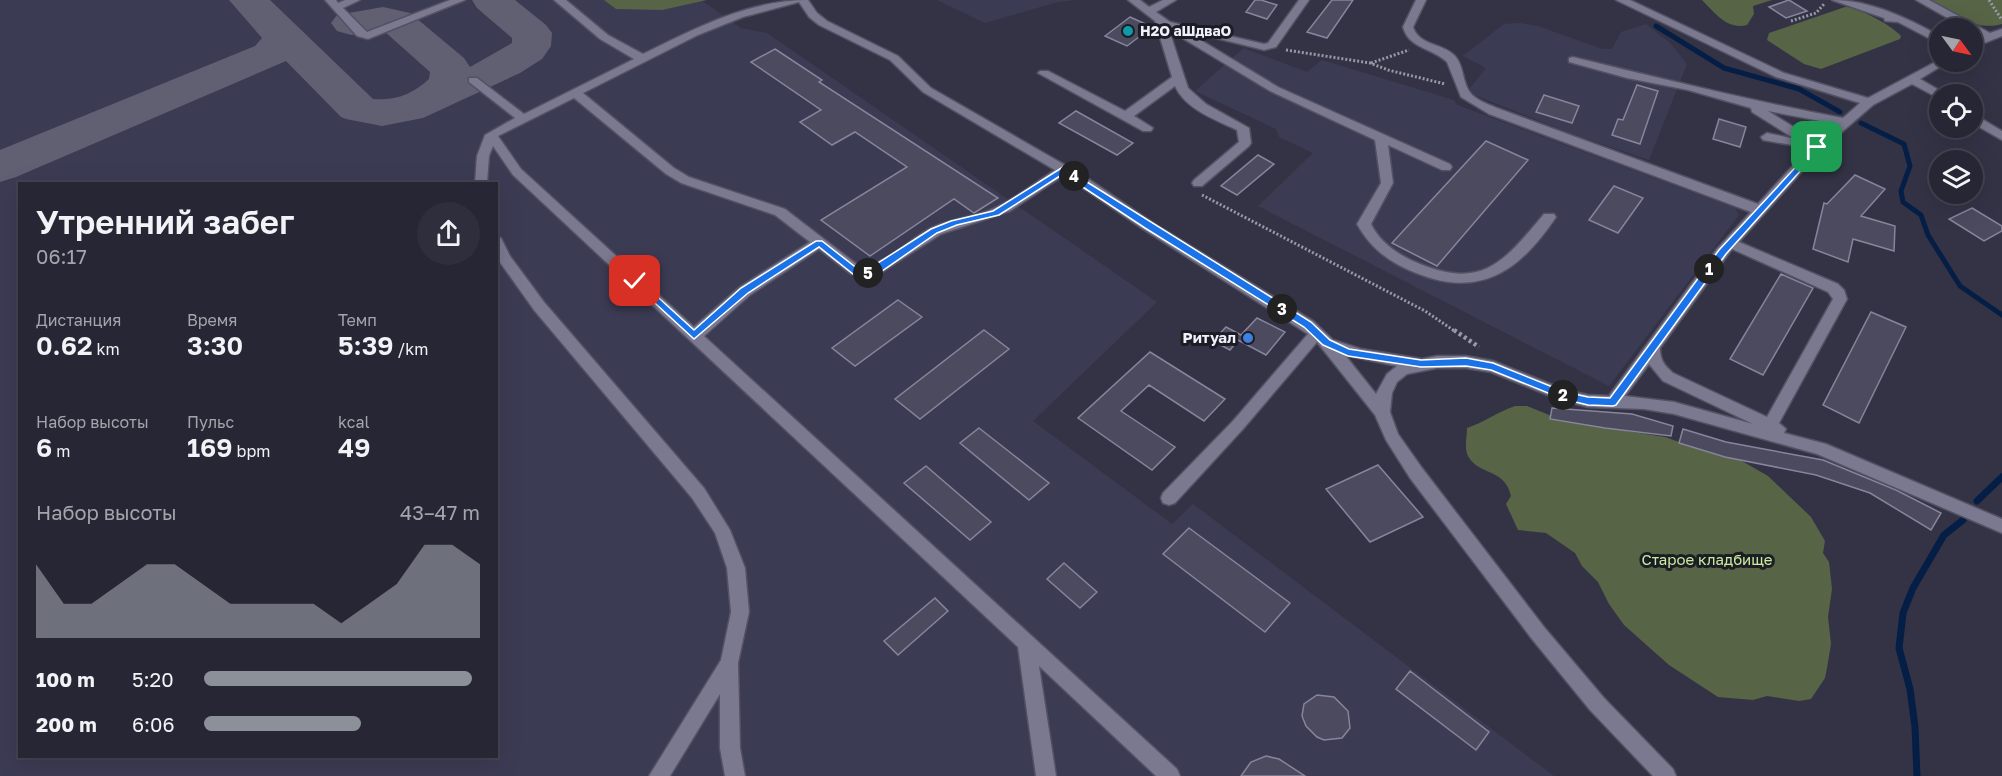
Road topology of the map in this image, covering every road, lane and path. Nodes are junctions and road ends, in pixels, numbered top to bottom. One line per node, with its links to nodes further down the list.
1 (355, 0): 16 (street)
2 (460, 0): 16 (street)
3 (559, 0): 29 (street)
4 (795, 0): 15 (street)
5 (803, 0): 53 (street)
6 (1133, 0): 19 (street)
7 (1171, 0): 19 (street)
8 (1304, 0): 28 (street)
9 (1421, 0): 27 (street)
10 (1621, 0): 40 (street)
11 (1828, 0): 22 (path)
12 (1837, 0): 24 (street)
13 (1921, 0): 25 (street)
14 (1989, 0): 17 (path)
15 (768, 3): 29 (street)
16 (334, 4)
17 (1994, 7): 18 (path); 21 (path)
18 (2002, 8)
19 (1149, 11): 20 (street)
20 (1160, 20): 28 (street); 34 (street); 50 (street)
21 (2002, 20)
22 (1791, 21)
23 (2002, 32): 25 (street)
24 (1929, 36)
25 (1989, 37): 26 (street)
26 (1983, 40)
27 (1420, 42): 31 (path); 38 (street)
28 (1264, 47): 31 (path)
29 (641, 58): 39 (street)
30 (1573, 60): 41 (street)
31 (1370, 63): 38 (path)
32 (1929, 69): 35 (street)
33 (1044, 73): 42 (street)
34 (1179, 78): 42 (street); 55 (street)
35 (1911, 78): 37 (street); 40 (street)
36 (473, 80): 43 (street)
37 (1929, 89)
38 (1463, 90): 56 (street)
39 (576, 93): 43 (street); 58 (street)
40 (1869, 102): 44 (street)
41 (1745, 103): 44 (street); 51 (street)
42 (1126, 116): 46 (street)
43 (523, 119): 47 (street)
44 (1845, 122): 51 (street)
45 (1983, 124): 48 (street)
46 (1147, 128)
47 (491, 135): 54 (street); 61 (street)
48 (2002, 136)
49 (1767, 137): 51 (street)
50 (1381, 138): 52 (street); 57 (street)
51 (1817, 147): 56 (street)
52 (1446, 167)
53 (1063, 170): 58 (street); 62 (street)
54 (481, 182)
55 (1198, 183): 64 (path)
56 (1760, 210): 59 (street)
57 (1549, 217)
58 (819, 243): 61 (street)
59 (1730, 243): 63 (street); 68 (street)
60 (498, 245): 73 (street)
61 (694, 336): 72 (street)
62 (1322, 338): 65 (street); 67 (street); 70 (street)
63 (1653, 346): 66 (street); 68 (street)
64 (1484, 351)
65 (1421, 364): 66 (street); 67 (street)
66 (1613, 402): 69 (street)
67 (1382, 412): 78 (street)
68 (1770, 425): 69 (street)
69 (1820, 449): 71 (street)
70 (1169, 498)
71 (2002, 526)
72 (1026, 643): 76 (street); 77 (street)
73 (729, 663): 74 (street); 75 (street)
74 (659, 776)
75 (735, 776)
76 (1046, 776)
77 (1170, 776)
78 (1666, 776)

